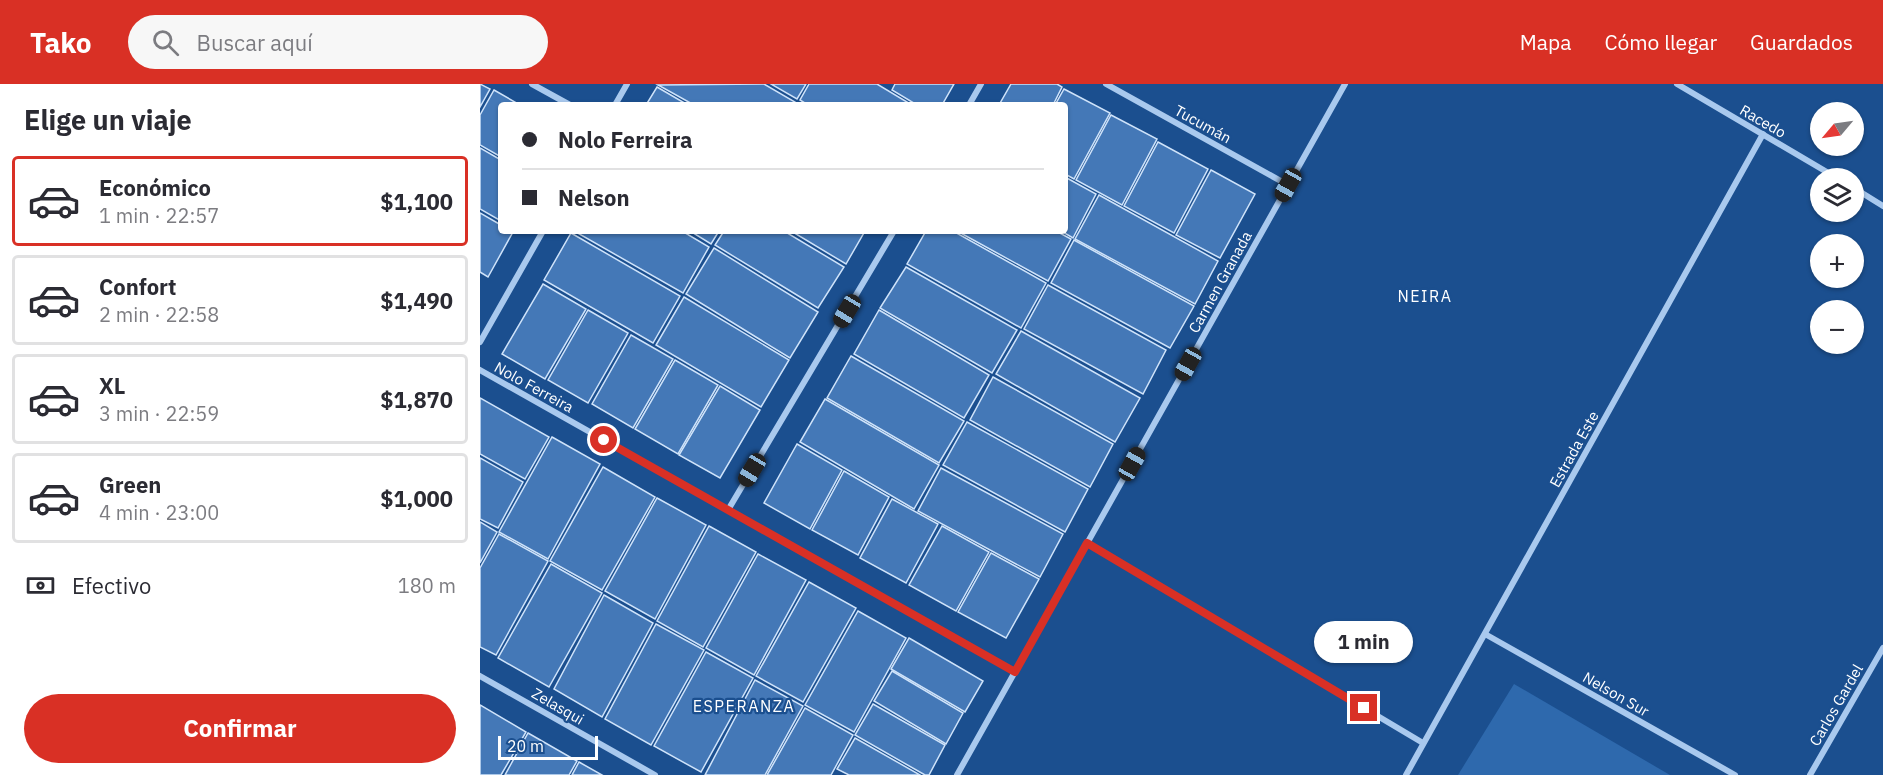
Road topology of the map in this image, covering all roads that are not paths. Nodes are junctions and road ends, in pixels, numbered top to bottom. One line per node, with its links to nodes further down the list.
1 (532, 84): 7 (street)
2 (627, 84): 8 (street)
3 (981, 84): 9 (street)
4 (1106, 84): 12 (street, Tucumán)
5 (1345, 84): 12 (street, Carmen Granada)
6 (1677, 84): 10 (street, Racedo)
7 (565, 102)
8 (617, 102)
9 (971, 102)
10 (1763, 134): 11 (street, Racedo); 21 (street, Estrada Este)
11 (1820, 168)
12 (1288, 185): 20 (street, Carmen Granada)
13 (1864, 194): 14 (street)
14 (1883, 206)
15 (541, 234): 17 (street)
16 (892, 234): 19 (street)
17 (480, 342)
18 (480, 370): 19 (street, Nolo Ferreira)
19 (729, 510): 23 (street, Nolo Ferreira)
20 (1087, 543): 23 (street, Carmen Granada); 25 (street)
21 (1485, 634): 25 (street, Estrada Este); 29 (street, Nelson Sur)
22 (1883, 648): 30 (street, Carlos Gardel)
23 (1015, 672): 27 (street, Carmen Granada)
24 (480, 676): 26 (street, Zelasqui)
25 (1423, 743): 28 (street, Estrada Este)
26 (655, 775)
27 (957, 775)
28 (1406, 775)
29 (1735, 775)
30 (1810, 775)

